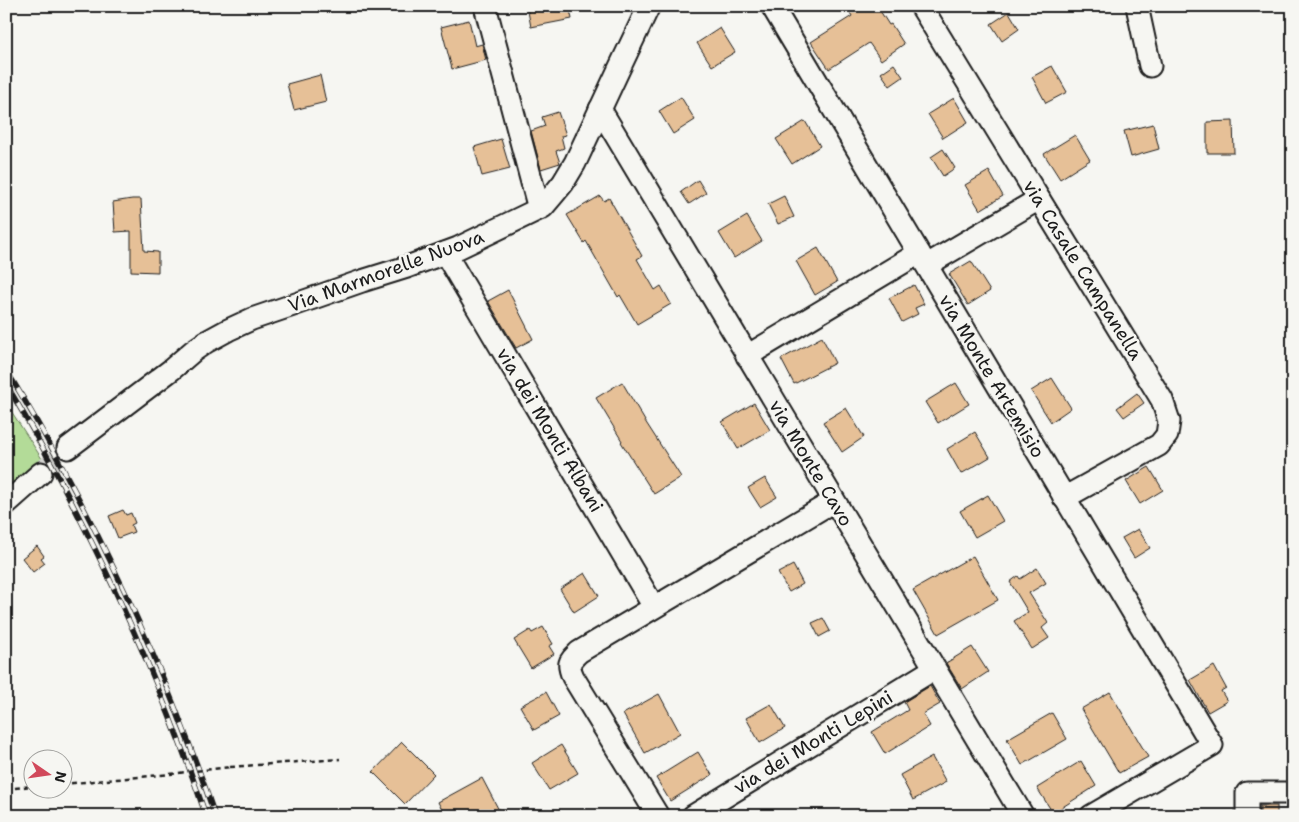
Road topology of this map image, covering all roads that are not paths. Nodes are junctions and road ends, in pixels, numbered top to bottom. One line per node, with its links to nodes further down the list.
1 (485, 6): 9 (street)
2 (650, 6): 7 (street, Via Marmorelle Nuova)
3 (772, 6): 11 (street, via Monte Artemisio)
4 (921, 6): 8 (street, via Casale Campanella)
5 (1137, 6): 6 (street)
6 (1150, 66)
7 (600, 110): 9 (street, Via Marmorelle Nuova); 12 (street, via Monte Cavo)
8 (1039, 199): 11 (street); 15 (street, via Casale Campanella)
9 (539, 209): 10 (street, Via Marmorelle Nuova)
10 (445, 253): 13 (street, Via Marmorelle Nuova); 18 (street, via dei Monti Albani)
11 (923, 259): 12 (street); 15 (street, via Monte Artemisio)
12 (747, 356): 16 (street, via Monte Cavo)
13 (68, 448)
14 (41, 473): 17 (street)
15 (1064, 498): 24 (street, via Monte Artemisio)
16 (834, 501): 18 (street); 19 (street, via Monte Cavo)
17 (6, 504)
18 (654, 608): 21 (street)
19 (934, 669): 22 (street, via dei Monti Lepini); 23 (street, via Monte Cavo)
20 (1293, 792): 25 (street)
21 (658, 816)
22 (693, 816)
23 (1023, 816)
24 (1090, 816)
25 (1247, 816)

